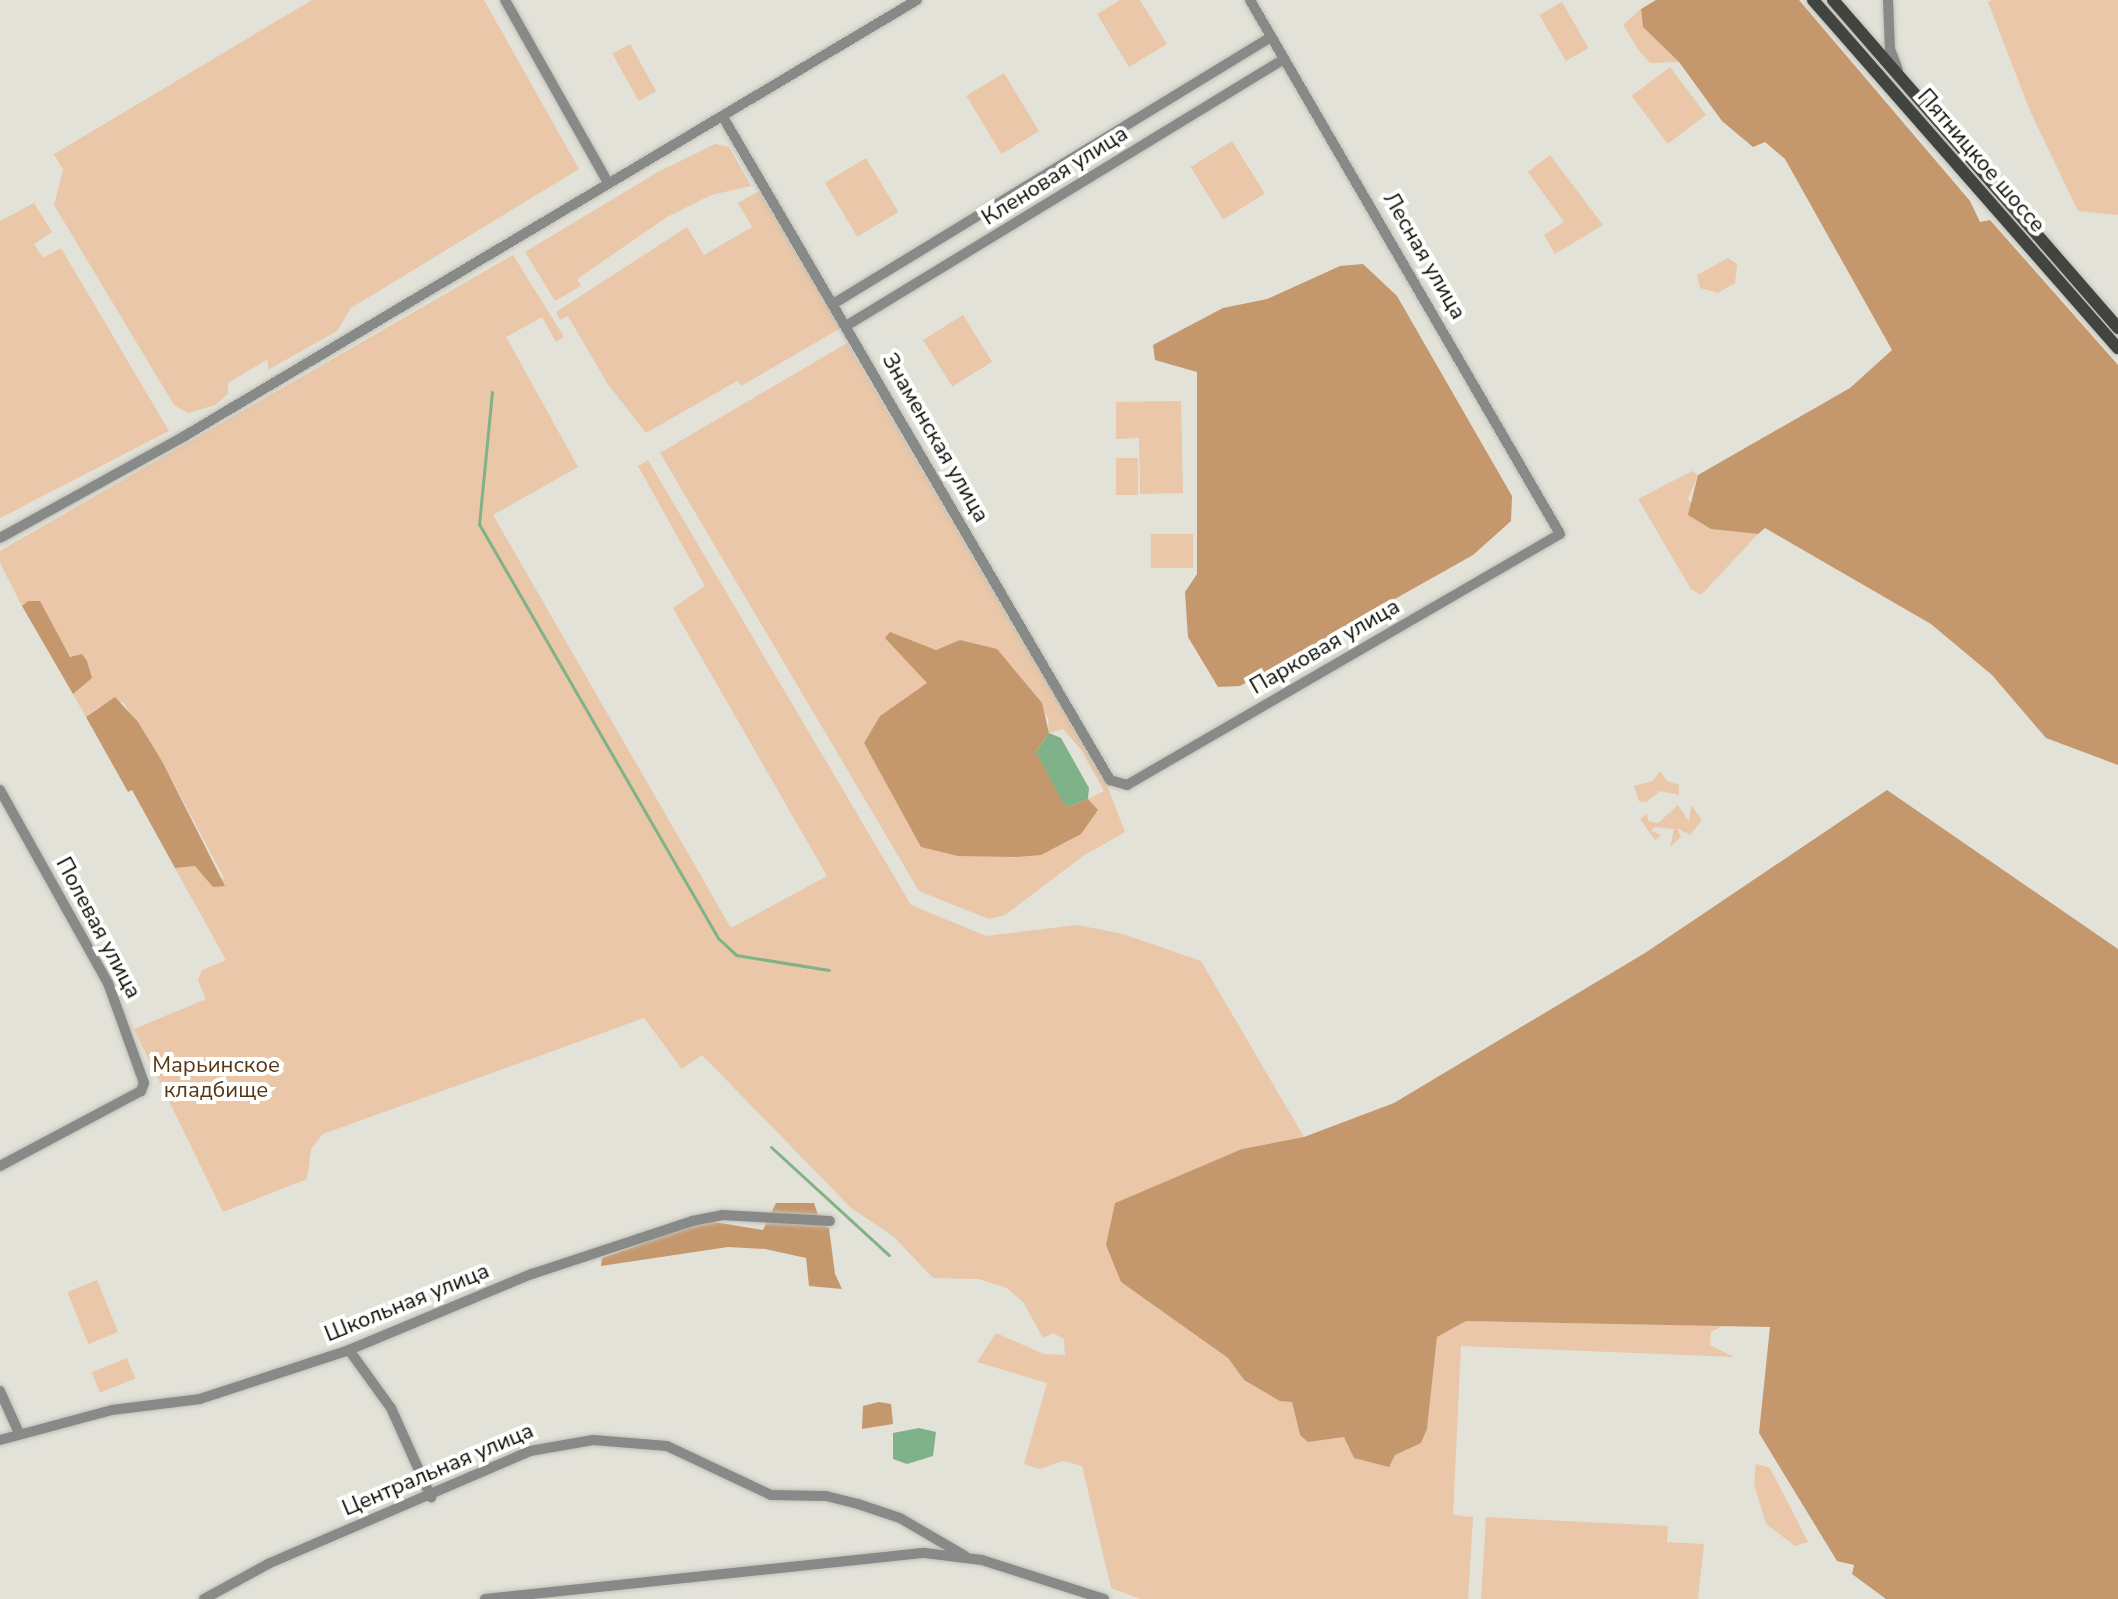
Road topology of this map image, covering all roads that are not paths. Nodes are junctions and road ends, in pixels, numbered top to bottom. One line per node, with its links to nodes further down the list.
1 (505, 0): 11 (street)
2 (917, 0): 10 (street)
3 (1250, 0): 7 (street, Лесная улица)
4 (1813, 0): 15 (main road, Пятницкое шоссе)
5 (1833, 0): 9 (main road, Пятницкое шоссе)
6 (1888, 0): 9 (street)
7 (1271, 37): 8 (street, Лесная улица); 12 (street, Кленовая улица)
8 (1284, 59): 13 (street, Кленовая улица); 16 (street, Лесная улица)
9 (1917, 98): 14 (main road, Пятницкое шоссе)
10 (723, 117): 11 (street); 12 (street, Знаменская улица)
11 (608, 183): 17 (street)
12 (833, 304): 13 (street, Знаменская улица)
13 (846, 326): 18 (street, Знаменская улица)
14 (2118, 328)
15 (2118, 348)
16 (1560, 534): 18 (street, Парковая улица)
17 (0, 538)
18 (1110, 780)
19 (0, 790): 20 (street, Полевая улица)
20 (0, 1166)
21 (830, 1221): 22 (street, Школьная улица)
22 (349, 1350): 24 (street, Школьная улица); 26 (street)
23 (0, 1391): 24 (street)
24 (19, 1433): 25 (street, Школьная улица)
25 (0, 1440)
26 (431, 1497): 27 (street, Центральная улица); 28 (street, Центральная улица)
27 (965, 1556): 29 (street); 31 (street)
28 (223, 1594): 30 (street, Центральная улица)
29 (1095, 1598)
30 (204, 1599)
31 (485, 1599)

